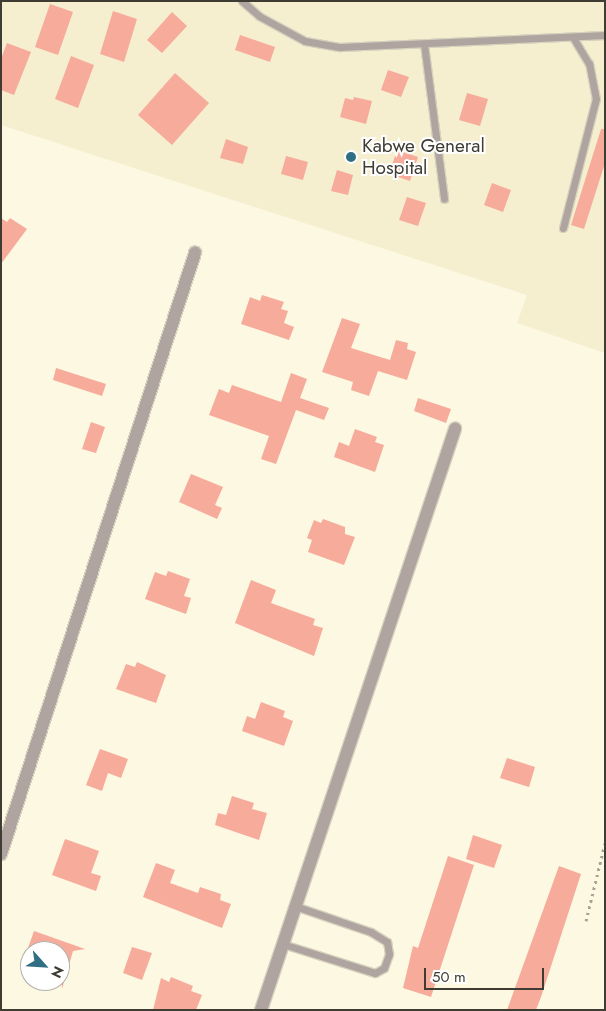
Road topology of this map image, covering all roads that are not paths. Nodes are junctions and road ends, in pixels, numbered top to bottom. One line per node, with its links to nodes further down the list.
1 (242, 1): 4 (lane)
2 (605, 35): 3 (lane)
3 (573, 37): 4 (lane); 6 (lane)
4 (424, 44): 5 (lane)
5 (444, 199)
6 (563, 228)
7 (195, 253): 9 (street)
8 (455, 429): 10 (street)
9 (1, 854)
10 (295, 906): 11 (street); 11 (lane)
11 (283, 944): 12 (street)
12 (261, 1010)

